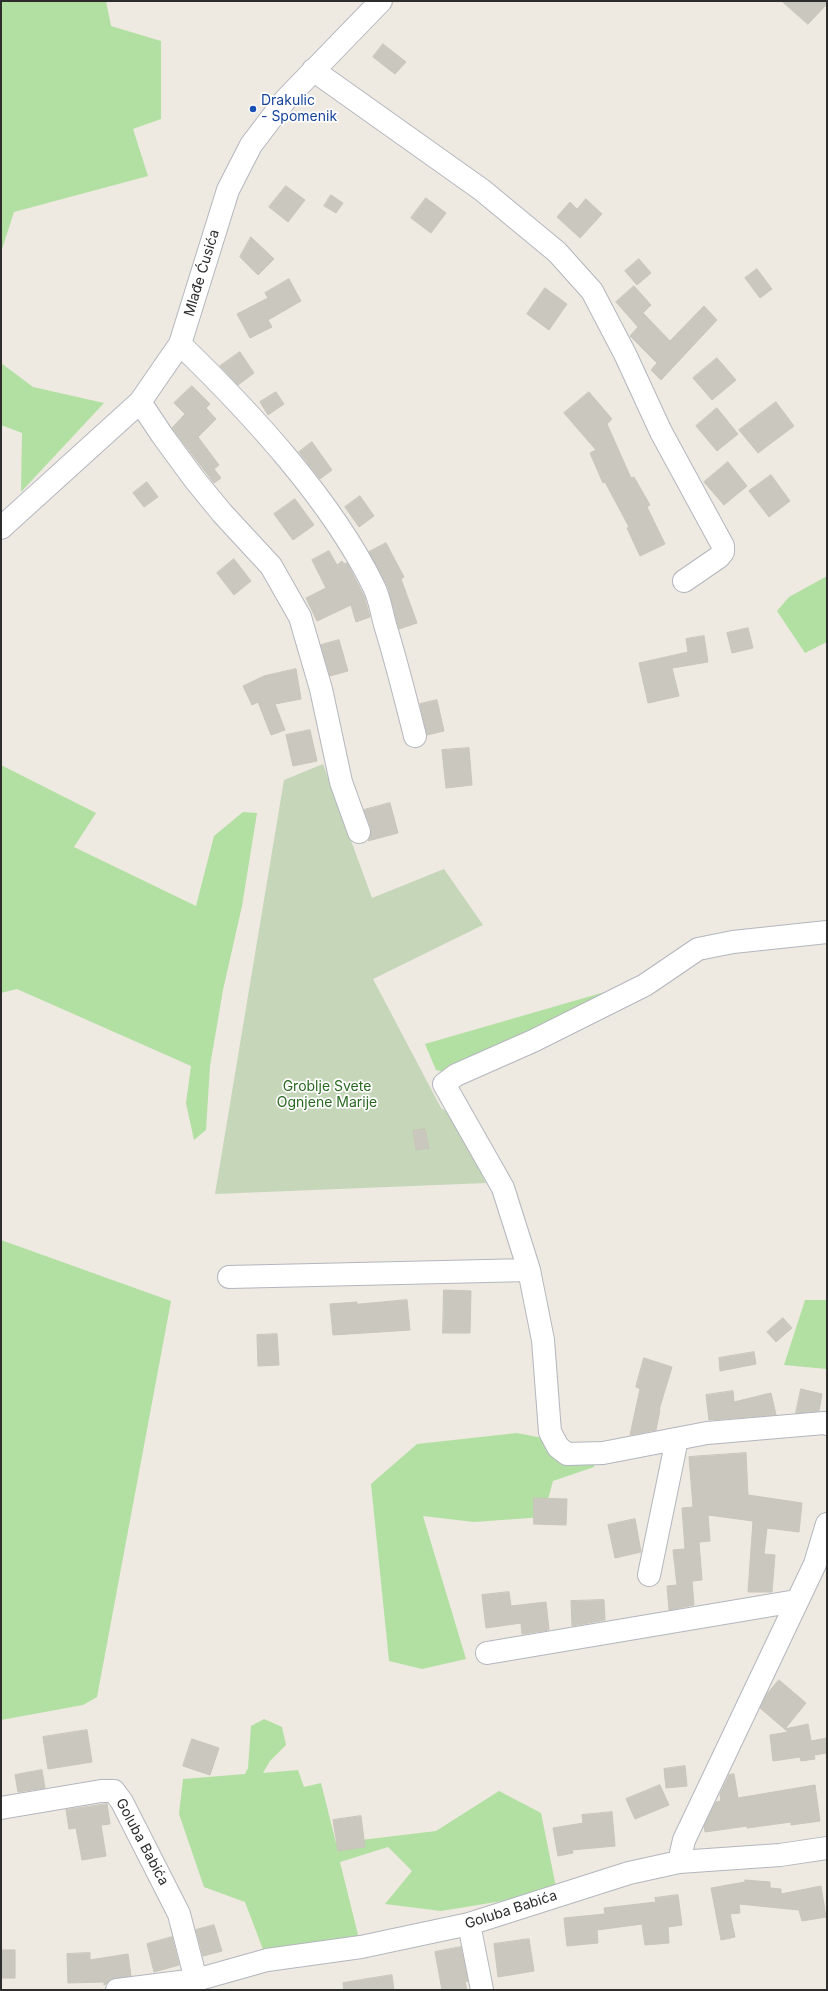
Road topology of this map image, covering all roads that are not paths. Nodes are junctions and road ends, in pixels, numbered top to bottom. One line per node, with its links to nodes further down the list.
1 (381, 1): 2 (street, Mlađe Ćusića)
2 (313, 70): 3 (street, Mlađe Ćusića); 6 (street)
3 (180, 344): 4 (street, Mlađe Ćusića); 7 (street)
4 (140, 402): 5 (street, Mlađe Ćusića); 8 (street)
5 (1, 528)
6 (684, 581)
7 (415, 736)
8 (359, 832)
9 (827, 932): 10 (street)
10 (528, 1270): 11 (street); 13 (street)
11 (229, 1278)
12 (827, 1424): 13 (street)
13 (677, 1439): 15 (street)
14 (827, 1524): 16 (street)
15 (649, 1575)
16 (796, 1601): 17 (street); 20 (street)
17 (488, 1653)
18 (1, 1808): 22 (street, Goluba Babića)
19 (827, 1848): 20 (street, Goluba Babića)
20 (679, 1862): 21 (street, Goluba Babića)
21 (469, 1924): 22 (street, Goluba Babića); 24 (street)
22 (196, 1980): 23 (street, Goluba Babića)
23 (117, 1990)
24 (482, 1990)

